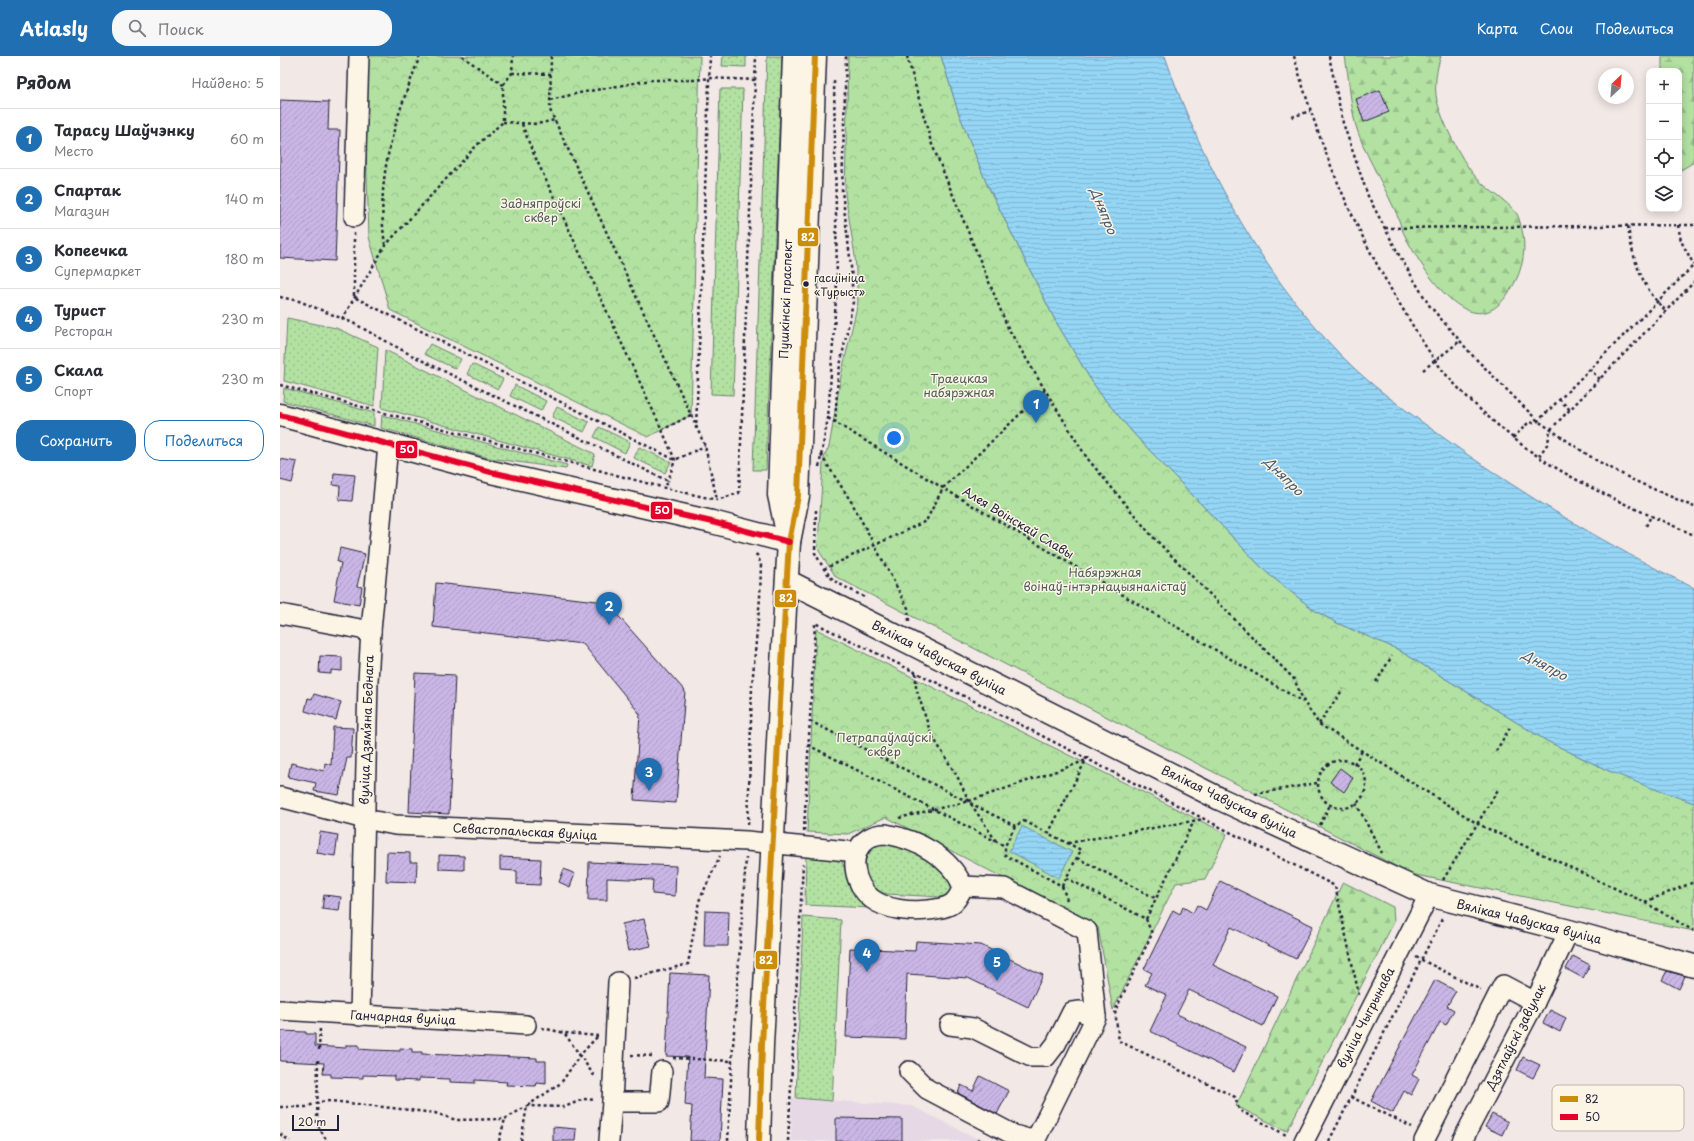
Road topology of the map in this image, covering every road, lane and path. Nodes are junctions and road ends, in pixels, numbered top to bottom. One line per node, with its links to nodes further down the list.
1 (359, 56): 26 (street)
2 (420, 56): 31 (path)
3 (462, 56): 19 (path)
4 (513, 56): 14 (path)
5 (551, 56): 15 (path)
6 (710, 56): 16 (path)
7 (756, 56): 17 (path)
8 (794, 56): 72 (main road, Пушкінскі праспект)
9 (815, 56): 72 (main road, Пушкінскі праспект)
10 (846, 56): 52 (path)
11 (907, 56): 45 (path)
12 (1294, 56): 21 (path)
13 (1328, 56): 30 (path)
14 (512, 74): 15 (path); 19 (path)
15 (551, 74): 20 (path)
16 (710, 78): 17 (path); 20 (path); 53 (path)
17 (755, 80): 66 (path)
18 (834, 80): 50 (path)
19 (503, 85): 24 (path)
20 (550, 100): 23 (path)
21 (1310, 111): 22 (path); 40 (path)
22 (1292, 117)
23 (555, 120): 25 (path); 49 (path)
24 (503, 122): 25 (path); 31 (path)
25 (522, 124): 54 (path)
26 (354, 217): 35 (path)
27 (1678, 225): 28 (path); 29 (path); 32 (path)
28 (1694, 225)
29 (1628, 226): 30 (path); 36 (path)
30 (1385, 228): 39 (path)
31 (385, 246): 35 (path)
32 (1694, 265): 36 (path)
33 (1694, 282): 37 (path)
34 (280, 297): 38 (path)
35 (354, 297): 38 (path); 61 (path)
36 (1657, 302): 37 (path); 41 (path)
37 (1666, 311): 43 (path)
38 (342, 319): 63 (path)
39 (1460, 341): 40 (path); 51 (path)
40 (1436, 360): 42 (path); 56 (path)
41 (1589, 369): 43 (path); 46 (path)
42 (1423, 370)
43 (1600, 379): 47 (path)
44 (280, 385): 64 (path)
45 (1045, 390): 65 (path); 82 (path)
46 (1559, 399): 47 (path); 51 (path)
47 (1570, 410): 55 (path)
48 (280, 415): 57 (main road)
49 (691, 415): 53 (path); 54 (path)
50 (828, 418): 52 (path, Алея Воінскай Славы); 59 (path)
51 (1538, 420): 55 (path); 56 (path)
52 (835, 423): 65 (path, Алея Воінскай Славы)
53 (696, 429): 58 (path)
54 (662, 430): 61 (path)
55 (1550, 430): 60 (path); 68 (path)
56 (1513, 438): 60 (path)
57 (388, 445): 72 (main road); 77 (street, вуліца Дзямʼяна Беднага)
58 (705, 446): 61 (path); 66 (path)
59 (821, 455): 62 (path); 73 (path)
60 (1539, 456): 69 (path)
61 (675, 460): 63 (path)
62 (819, 469)
63 (668, 481): 64 (path)
64 (665, 488): 66 (path)
65 (943, 488): 73 (path); 82 (path, Алея Воінскай Славы)
66 (717, 500)
67 (816, 505): 73 (path)
68 (1694, 507)
69 (1651, 516): 70 (path); 71 (path)
70 (1646, 526)
71 (1694, 535)
72 (789, 542): 74 (main road, Пушкінскі праспект)
73 (874, 545): 76 (path)
74 (787, 581): 86 (main road, Вялікая Чавуская вуліца); 108 (main road, Пушкінскі праспект)
75 (280, 614): 77 (street)
76 (909, 621)
77 (371, 631): 98 (street, вуліца Дзямʼяна Беднага)
78 (1392, 656): 80 (path)
79 (916, 673): 83 (path); 90 (path); 94 (path)
80 (1376, 682)
81 (1343, 689): 84 (path)
82 (1304, 702): 84 (path)
83 (810, 721): 87 (path); 94 (path)
84 (1319, 724): 88 (path)
85 (1511, 726): 89 (path)
86 (1094, 736): 90 (path); 118 (main road, Вялікая Чавуская вуліца)
87 (808, 744): 97 (path); 111 (path)
88 (1362, 751): 91 (path); 102 (path)
89 (1496, 751)
90 (1087, 760): 94 (path); 99 (path); 105 (path)
91 (1354, 764): 95 (path); 96 (path)
92 (1499, 788): 102 (path)
93 (280, 797): 98 (street, Севастопальская вуліца)
94 (969, 801): 97 (path); 103 (path); 107 (path)
95 (1356, 803): 96 (path); 113 (path)
96 (1330, 805): 104 (path)
97 (934, 810): 100 (path); 107 (path)
98 (365, 819): 106 (street, Севастопальская вуліца); 132 (street, вуліца Дзямʼяна Беднага)
99 (1205, 819): 101 (path); 128 (path)
100 (892, 820)
101 (1194, 821): 109 (path); 119 (path)
102 (1478, 824): 118 (path); 120 (path)
103 (1015, 826): 105 (path); 110 (path)
104 (1317, 831)
105 (1048, 834): 109 (path)
106 (727, 841): 108 (street, Севастопальская вуліца); 127 (path)
107 (997, 842): 110 (path)
108 (774, 843): 111 (street, Севастопальская вуліца); 157 (main road, Пушкінскі праспект)
109 (1067, 844): 114 (path)
110 (1005, 846): 115 (path)
111 (804, 847): 112 (street, Севастопальская вуліца); 158 (path)
112 (857, 852): 117 (street); 117 (street)
113 (1384, 856)
114 (1077, 858): 115 (path); 119 (path)
115 (1066, 878): 121 (path)
116 (1694, 882): 120 (path)
117 (963, 886): 133 (street)
118 (1439, 895): 122 (main road, Вялікая Чавуская вуліца); 124 (street, вуліца Чыгрынава); 125 (path)
119 (1157, 899): 121 (path)
120 (1644, 902): 123 (path)
121 (1146, 919): 150 (path)
122 (1569, 931): 126 (main road, Вялікая Чавуская вуліца); 130 (street, Дзятлаўскі завулак)
123 (1694, 931)
124 (1401, 949): 125 (path); 150 (street, вуліца Чыгрынава)
125 (1421, 960): 129 (path); 143 (path)
126 (1694, 966)
127 (618, 982): 137 (street)
128 (1360, 998)
129 (1496, 998): 130 (street); 151 (street)
130 (1535, 1002): 161 (street, Дзятлаўскі завулак)
131 (280, 1010): 132 (street, Ганчарная вуліца)
132 (360, 1016): 134 (street, Ганчарная вуліца)
133 (1096, 1016): 135 (street); 159 (street)
134 (526, 1025): 136 (path)
135 (950, 1025)
136 (565, 1033): 137 (path); 138 (path)
137 (606, 1037): 138 (path); 145 (street)
138 (580, 1055): 142 (path); 146 (path)
139 (318, 1060): 144 (path)
140 (662, 1071): 145 (street)
141 (910, 1071): 159 (street)
142 (596, 1078)
143 (1352, 1097): 151 (path); 160 (path)
144 (319, 1102): 147 (path); 148 (path); 153 (path)
145 (612, 1102): 146 (path); 156 (street)
146 (527, 1106): 148 (path); 155 (path)
147 (280, 1107)
148 (505, 1119): 154 (path)
149 (280, 1134): 152 (path)
150 (1298, 1135)
151 (1426, 1138)
152 (290, 1141)
153 (327, 1141)
154 (499, 1141)
155 (522, 1141)
156 (609, 1141)
157 (760, 1141)
158 (788, 1141)
159 (1035, 1141)
160 (1329, 1141)
161 (1462, 1141)

